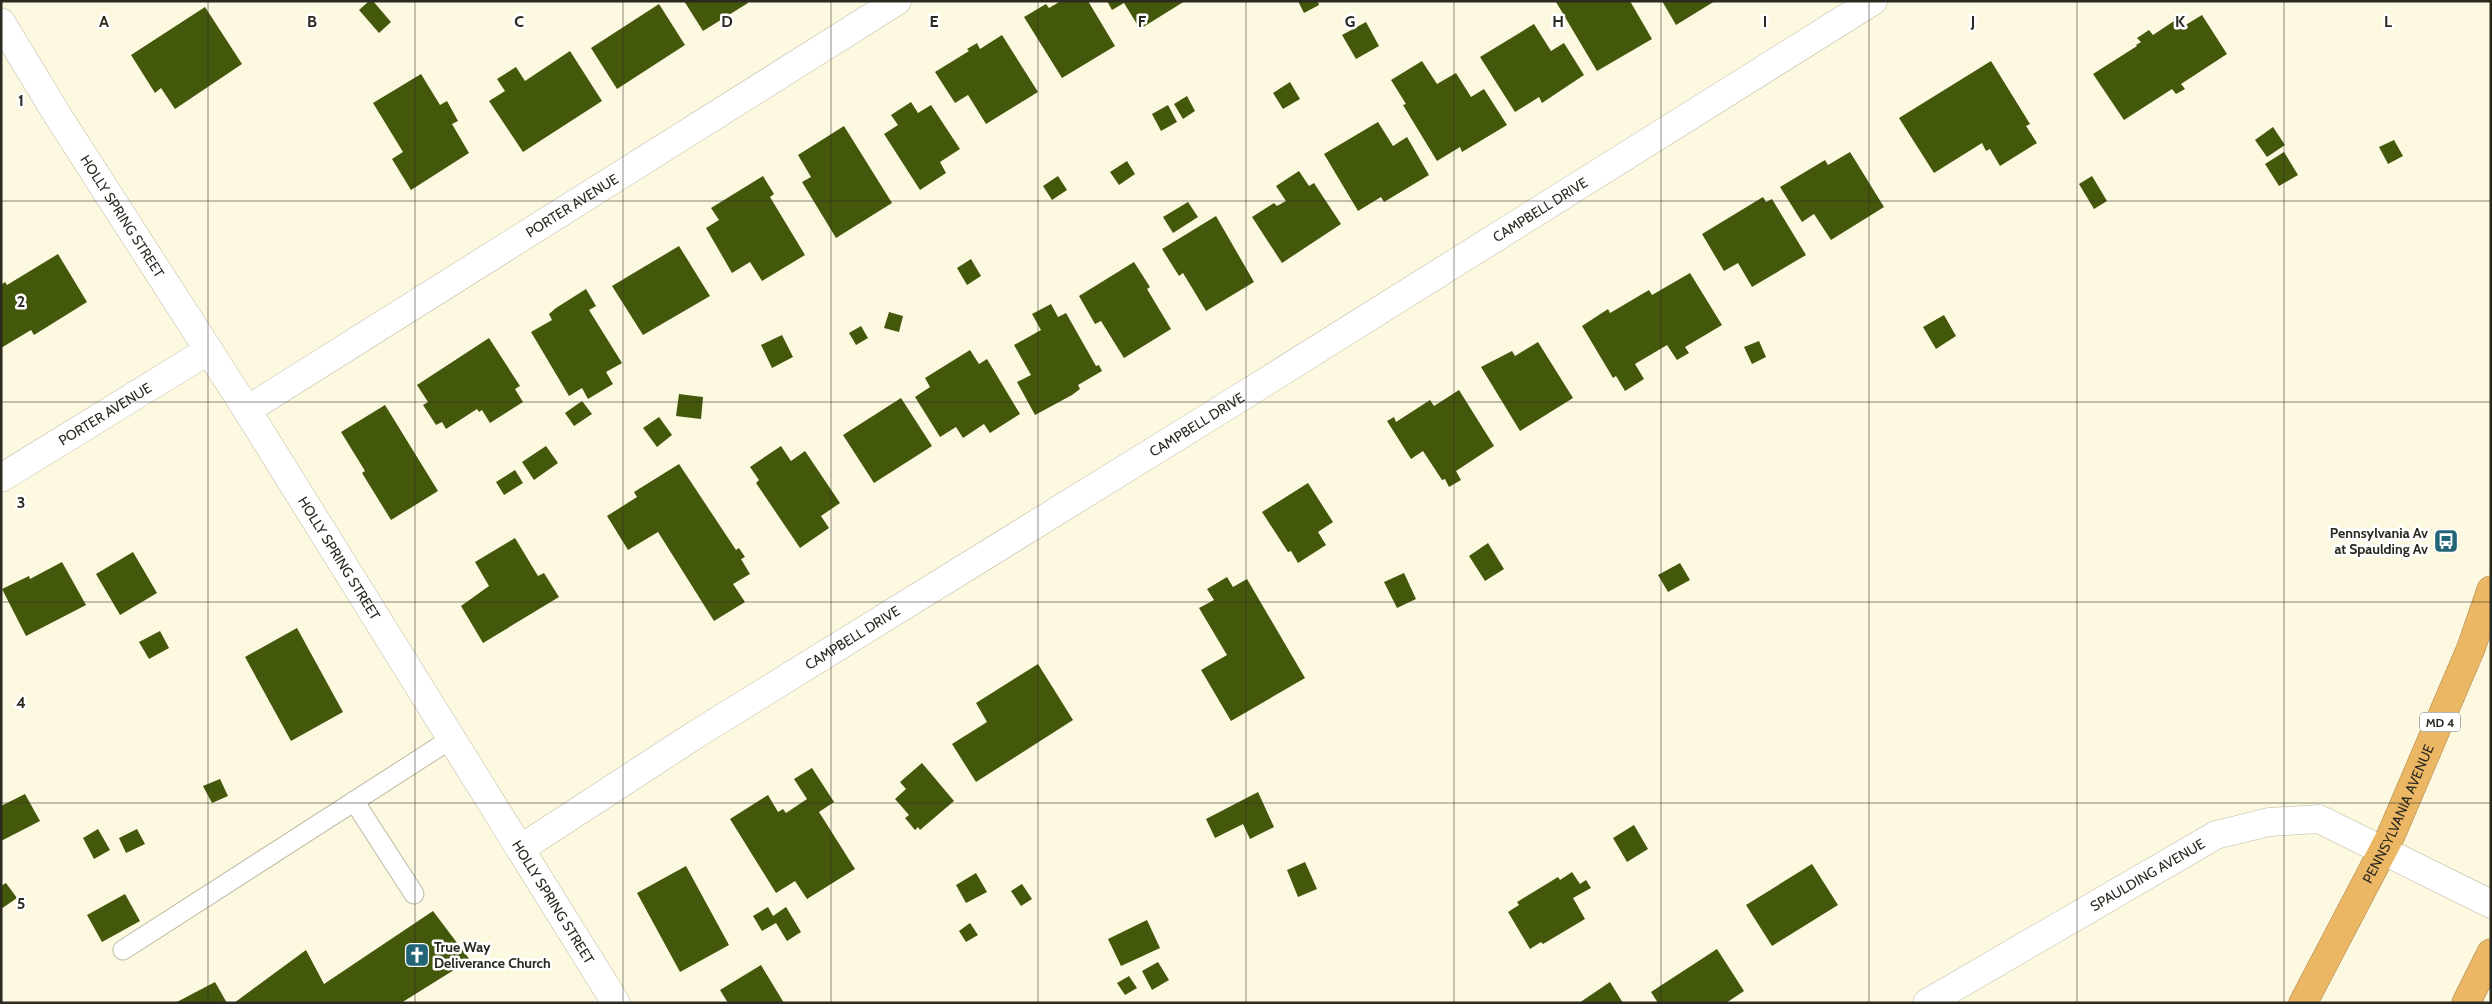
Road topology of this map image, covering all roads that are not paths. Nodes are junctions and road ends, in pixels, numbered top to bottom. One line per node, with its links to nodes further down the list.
1 (897, 1): 5 (street, PORTER AVENUE)
2 (1873, 1): 10 (street, CAMPBELL DRIVE)
3 (1, 22): 4 (street, HOLLY SPRING STREET)
4 (208, 350): 5 (street, HOLLY SPRING STREET); 6 (street, PORTER AVENUE)
5 (247, 410): 8 (street, HOLLY SPRING STREET)
6 (1, 478)
7 (2491, 590): 11 (highway, PENNSYLVANIA AVENUE / MD 4)
8 (451, 739): 9 (lane); 10 (street, HOLLY SPRING STREET)
9 (354, 801): 12 (lane); 14 (lane)
10 (520, 850): 16 (street, HOLLY SPRING STREET)
11 (2382, 852): 13 (street, SPAULDING AVENUE); 17 (street, SPAULDING AVENUE); 18 (highway, PENNSYLVANIA AVENUE / MD 4)
12 (414, 894)
13 (2491, 904)
14 (123, 950)
15 (2491, 953): 19 (highway)
16 (616, 1003)
17 (1927, 1003)
18 (2303, 1003)
19 (2466, 1003)

